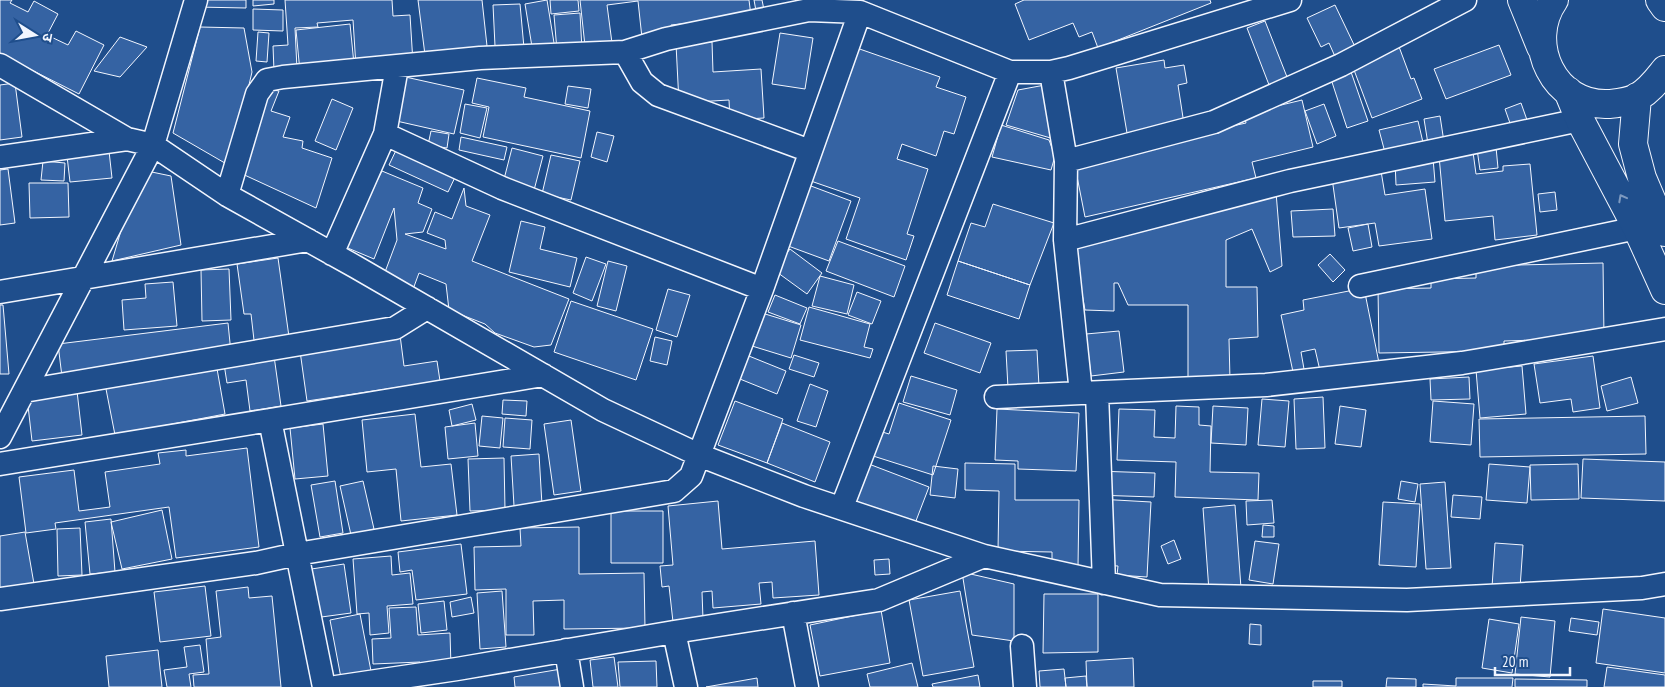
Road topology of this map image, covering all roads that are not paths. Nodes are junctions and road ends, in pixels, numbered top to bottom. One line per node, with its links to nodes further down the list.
1 (196, 0): 21 (street)
2 (1290, 0): 7 (street)
3 (1465, 0): 24 (street)
4 (1522, 0): 13 (main road)
5 (1554, 0): 13 (main road)
6 (1660, 0): 8 (main road)
7 (1261, 4): 15 (street)
8 (1665, 8)
9 (860, 12): 10 (street); 14 (street); 22 (street)
10 (625, 52): 12 (street); 22 (street)
11 (0, 64): 20 (street)
12 (397, 67): 19 (street); 25 (street)
13 (1549, 70): 17 (main road)
14 (1010, 72): 15 (street); 46 (street)
15 (1051, 72): 24 (street)
16 (1656, 85): 17 (main road); 27 (main road)
17 (1568, 91): 18 (main road)
18 (1580, 120): 26 (main road, one-way to 18); 29 (street)
19 (385, 134): 30 (street); 33 (street)
20 (127, 139): 21 (street); 23 (street)
21 (154, 145): 25 (street); 31 (street)
22 (810, 151): 33 (street)
23 (0, 157)
24 (1066, 161): 29 (street)
25 (227, 195): 28 (street)
26 (1637, 228): 32 (street); 34 (main road)
27 (1665, 232)
28 (308, 240): 30 (street); 31 (street)
29 (1066, 240): 40 (street)
30 (332, 254): 36 (street)
31 (84, 277): 35 (street); 39 (street)
32 (1360, 286)
33 (762, 289): 44 (street)
34 (1665, 290)
35 (0, 292)
36 (427, 308): 38 (street); 39 (street)
37 (1665, 329): 40 (street)
38 (542, 374): 42 (street); 44 (street)
39 (24, 391): 43 (street)
40 (1089, 393): 41 (street); 49 (street)
41 (996, 397)
42 (270, 420): 45 (street); 47 (street)
43 (0, 437)
44 (699, 455): 46 (street); 47 (street)
45 (0, 464)
46 (842, 508): 48 (street)
47 (297, 554): 51 (street); 57 (street)
48 (984, 556): 49 (street); 52 (street)
49 (1104, 583): 50 (street)
50 (1665, 584)
51 (0, 599)
52 (793, 613): 53 (street); 61 (street)
53 (674, 632): 55 (street); 60 (street)
54 (1022, 646): 62 (street)
55 (566, 650): 56 (street); 59 (street)
56 (447, 679): 58 (street)
57 (324, 687)
58 (336, 687)
59 (572, 687)
60 (686, 687)
61 (807, 687)
62 (1025, 687)

